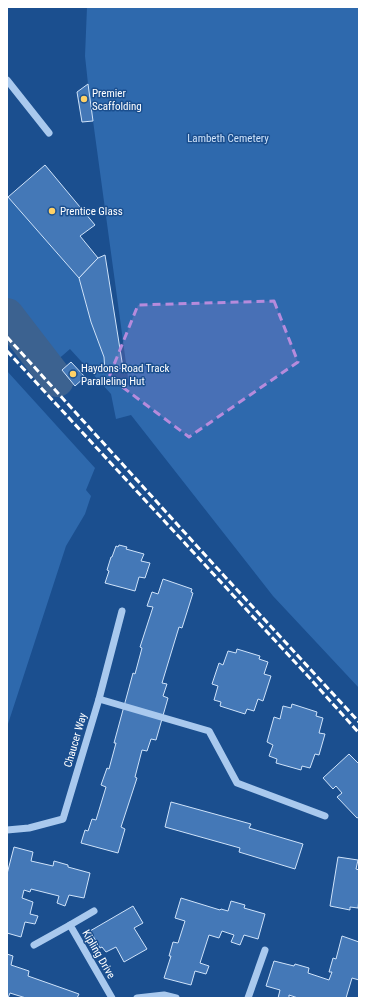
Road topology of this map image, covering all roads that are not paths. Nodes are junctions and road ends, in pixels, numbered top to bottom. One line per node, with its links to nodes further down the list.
1 (7, 80): 2 (street)
2 (49, 134)
3 (122, 612): 4 (street, Chaucer Way)
4 (99, 699): 5 (street); 6 (street, Chaucer Way)
5 (325, 816)
6 (7, 830)
7 (94, 911): 8 (street, Kipling Drive)
8 (70, 925): 9 (street); 11 (street, Kipling Drive)
9 (34, 945)
10 (265, 950): 14 (street)
11 (112, 998)
12 (137, 998): 13 (street)
13 (176, 998)
14 (248, 998)

